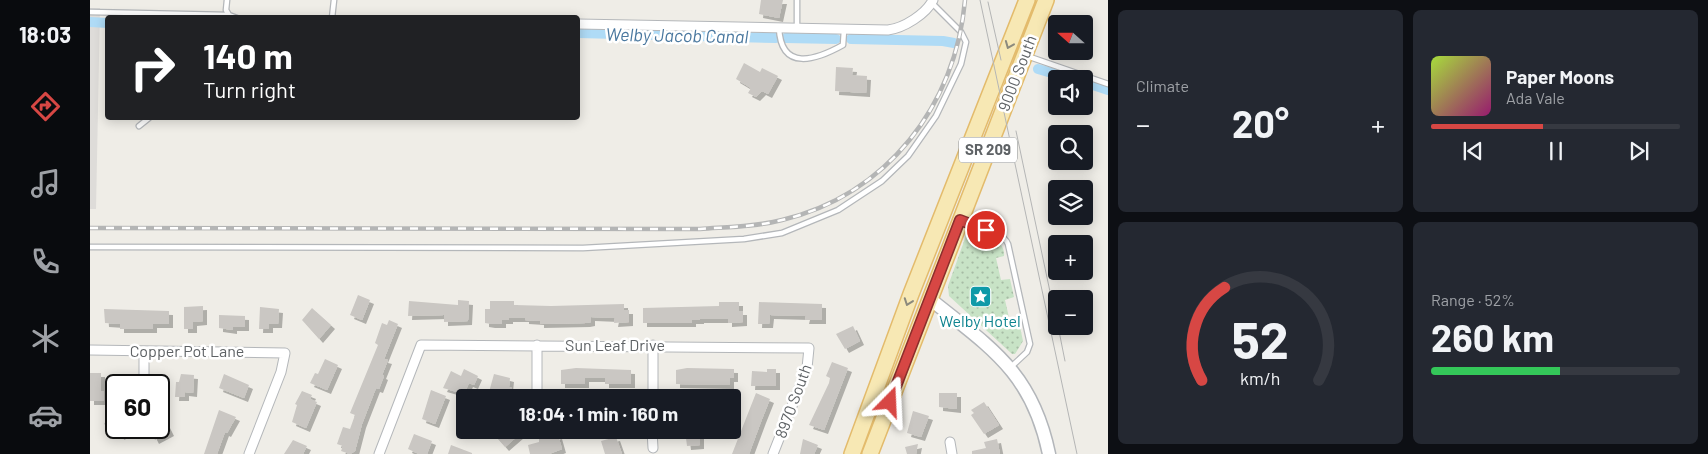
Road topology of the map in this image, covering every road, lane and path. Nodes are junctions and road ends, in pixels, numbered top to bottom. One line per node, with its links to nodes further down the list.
1 (226, 0): 9 (lane)
2 (334, 0): 10 (lane)
3 (797, 0): 13 (lane)
4 (1027, 0): 17 (main road, 9000 South / SR 209, one-way to 17)
5 (1046, 0): 15 (main road, 9000 South / SR 209)
6 (933, 1): 14 (street); 21 (lane)
7 (90, 12): 8 (lane)
8 (188, 15)
9 (229, 15)
10 (332, 15)
11 (580, 24): 12 (street)
12 (779, 28): 13 (street); 14 (lane)
13 (797, 28): 14 (street)
14 (844, 30)
15 (1024, 55): 16 (lane); 20 (main road, 9000 South / SR 209)
16 (1108, 84)
17 (983, 110): 22 (main road); 38 (main road, 9000 South / SR 209, one-way to 38)
18 (146, 120): 19 (lane)
19 (139, 126)
20 (960, 220): 22 (main road, 9000 South / SR 209); 28 (lane)
21 (90, 247)
22 (930, 299): 28 (main road); 39 (main road, 9000 South / SR 209)
23 (537, 345): 24 (street, Sun Leaf Drive); 30 (street); 36 (street, Sun Leaf Drive)
24 (653, 345): 25 (street, Sun Leaf Drive); 31 (street)
25 (809, 348): 37 (street, 8970 South)
26 (90, 350): 27 (street, Copper Pot Lane)
27 (144, 351): 29 (street); 35 (street, Copper Pot Lane)
28 (1010, 367): 41 (main road)
29 (144, 374)
30 (537, 389)
31 (653, 389)
32 (652, 439): 34 (street)
33 (950, 442): 40 (street)
34 (653, 448)
35 (249, 454)
36 (379, 454)
37 (773, 454)
38 (852, 454)
39 (870, 454)
40 (952, 454)
41 (1049, 454)

